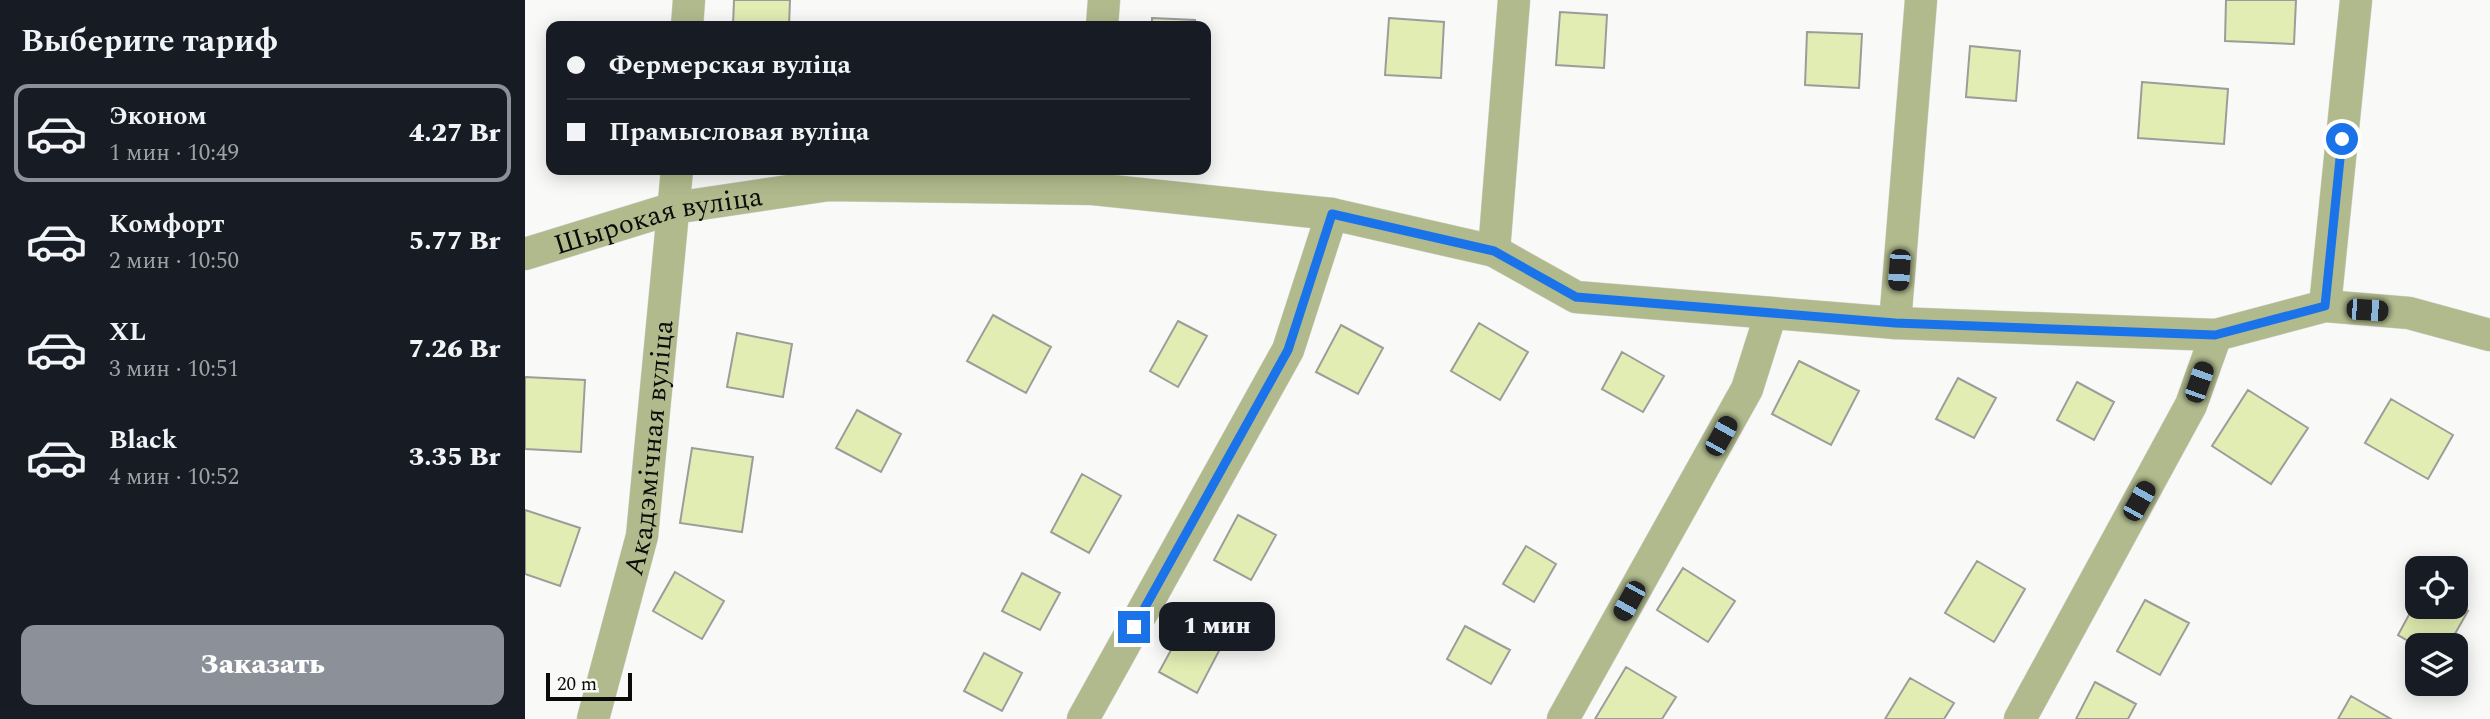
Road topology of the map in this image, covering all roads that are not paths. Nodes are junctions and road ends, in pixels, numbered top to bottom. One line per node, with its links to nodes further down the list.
1 (689, 0): 6 (street)
2 (1104, 0): 7 (street)
3 (1514, 0): 12 (street)
4 (1921, 0): 16 (street)
5 (2355, 0): 14 (street)
6 (687, 21)
7 (1102, 21)
8 (677, 175): 10 (street, Акадэмічная вуліца)
9 (1094, 180): 10 (street, Шырокая вуліца); 11 (street, Шырокая вуліца)
10 (674, 208): 13 (street, Шырокая вуліца); 19 (street, Акадэмічная вуліца)
11 (1332, 214): 12 (street, Шырокая вуліца); 20 (street)
12 (1494, 251): 15 (street, Шырокая вуліца)
13 (525, 254)
14 (2325, 306): 17 (street, Шырокая вуліца); 18 (street, Шырокая вуліца)
15 (1771, 313): 16 (street, Шырокая вуліца); 21 (street)
16 (1895, 323): 17 (street, Шырокая вуліца)
17 (2215, 335): 22 (street)
18 (2490, 335)
19 (593, 719)
20 (1083, 719)
21 (1563, 719)
22 (2020, 719)

